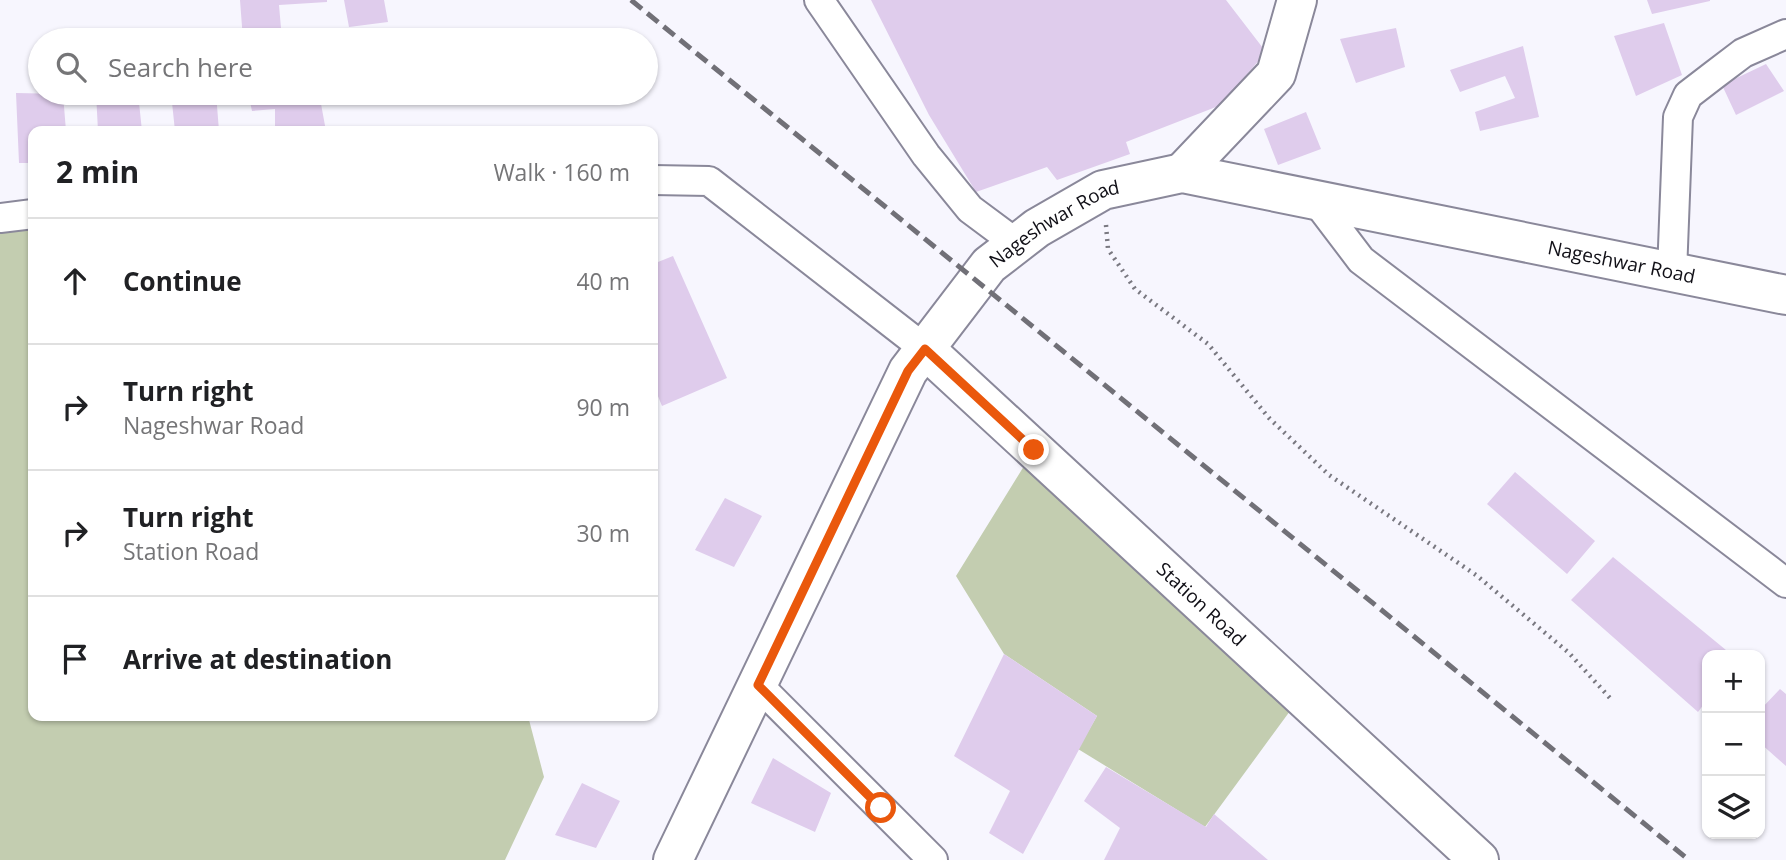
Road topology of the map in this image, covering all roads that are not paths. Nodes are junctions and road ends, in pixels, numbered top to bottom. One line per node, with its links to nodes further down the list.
1 (819, 0): 9 (street)
2 (1297, 0): 4 (main road)
3 (1786, 34): 10 (street)
4 (1182, 173): 6 (main road, Nageshwar Road); 9 (main road, Nageshwar Road)
5 (658, 180): 12 (street)
6 (1317, 202): 10 (main road, Nageshwar Road); 13 (street)
7 (28, 215): 8 (street)
8 (0, 218)
9 (1017, 244): 12 (main road, Nageshwar Road)
10 (1672, 272): 11 (main road, Nageshwar Road)
11 (1786, 295)
12 (925, 349): 14 (main road, Nageshwar Road); 17 (main road, Station Road)
13 (1786, 583)
14 (758, 685): 15 (main road, Nageshwar Road); 16 (street)
15 (674, 860)
16 (933, 860)
17 (1479, 860)

